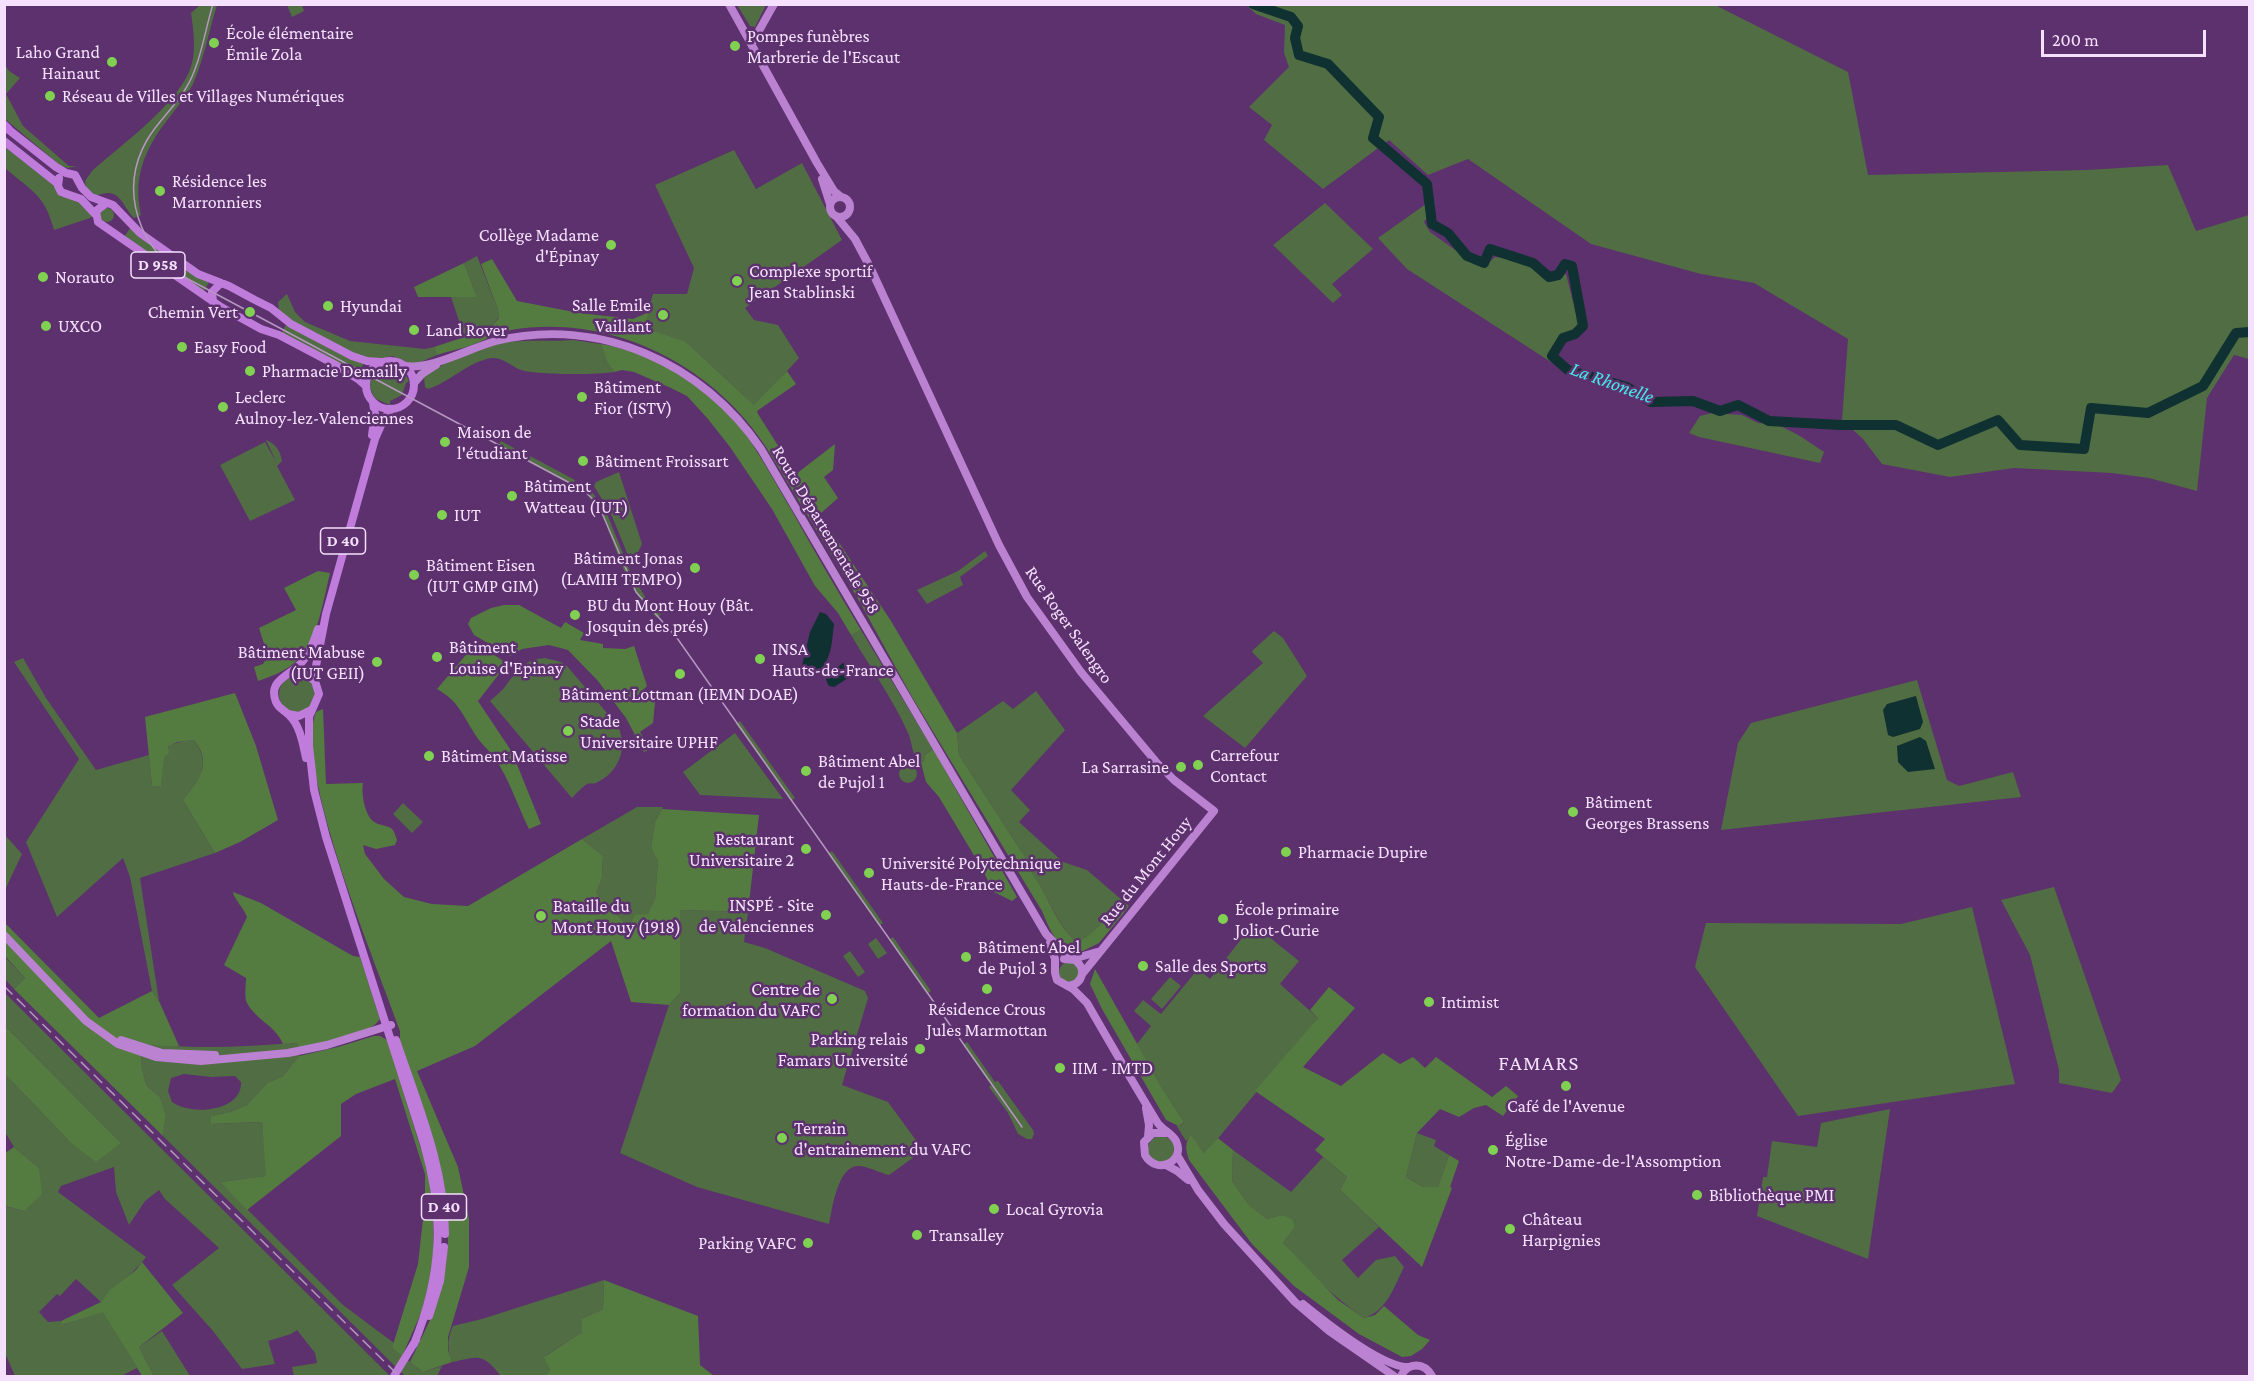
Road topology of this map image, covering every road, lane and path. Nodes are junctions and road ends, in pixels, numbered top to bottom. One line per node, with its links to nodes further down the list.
1 (729, 4): 3 (main road)
2 (774, 4): 3 (main road)
3 (752, 43): 6 (main road)
4 (6, 127): 7 (main road)
5 (4, 141): 8 (main road)
6 (817, 163): 11 (main road); 13 (main road)
7 (66, 173): 8 (main road); 9 (main road)
8 (57, 183): 10 (main road)
9 (80, 185): 10 (main road); 12 (main road)
10 (72, 195): 16 (main road)
11 (840, 196): 13 (main road); 15 (main road)
12 (105, 204): 14 (main road); 16 (main road)
13 (830, 205): 17 (main road)
14 (117, 210): 18 (main road); 20 (main road, D 958)
15 (848, 213): 17 (main road); 19 (main road)
16 (96, 214): 18 (main road)
17 (836, 216): 19 (main road)
18 (105, 226): 21 (main road, D 958)
19 (859, 244): 36 (main road, Rue Roger Salengro)
20 (221, 283): 21 (main road); 22 (main road)
21 (213, 302): 23 (main road)
22 (279, 315): 23 (main road); 25 (main road)
23 (268, 331): 28 (main road)
24 (447, 357): 26 (main road); 27 (main road); 37 (main road, Route Départementale 958)
25 (381, 362): 26 (main road); 28 (main road)
26 (405, 366): 27 (main road)
27 (414, 383): 30 (main road)
28 (366, 386): 29 (main road)
29 (374, 403): 30 (main road); 31 (main road, D 40)
30 (391, 409): 32 (main road, D 40)
31 (291, 672): 32 (main road); 34 (main road)
32 (315, 681): 33 (main road)
33 (311, 710): 34 (main road); 35 (main road, D 40)
34 (288, 714): 35 (main road, D 40)
35 (314, 790): 45 (main road, D 40)
36 (1214, 811): 39 (main road, Rue du Mont Houy)
37 (1046, 934): 40 (main road, Route Départementale 958); 41 (main road, Route Départementale 958)
38 (4, 935): 45 (main road)
39 (1101, 950): 40 (main road, Rue du Mont Houy); 42 (main road, Rue du Mont Houy)
40 (1071, 959): 41 (main road); 42 (main road)
41 (1056, 966): 43 (main road)
42 (1082, 976): 43 (main road); 44 (main road)
43 (1068, 986): 44 (main road)
44 (1087, 1003): 46 (main road)
45 (388, 1026): 54 (main road, D 40)
46 (1144, 1101): 47 (main road); 48 (main road)
47 (1166, 1132): 48 (main road); 49 (main road)
48 (1148, 1137): 50 (main road)
49 (1177, 1155): 50 (main road); 51 (main road)
50 (1166, 1165): 51 (main road)
51 (1198, 1190): 52 (main road)
52 (1274, 1280): 53 (main road); 55 (main road)
53 (1408, 1367): 56 (main road); 57 (main road)
54 (394, 1377)
55 (1394, 1377)
56 (1401, 1377)
57 (1432, 1377)

